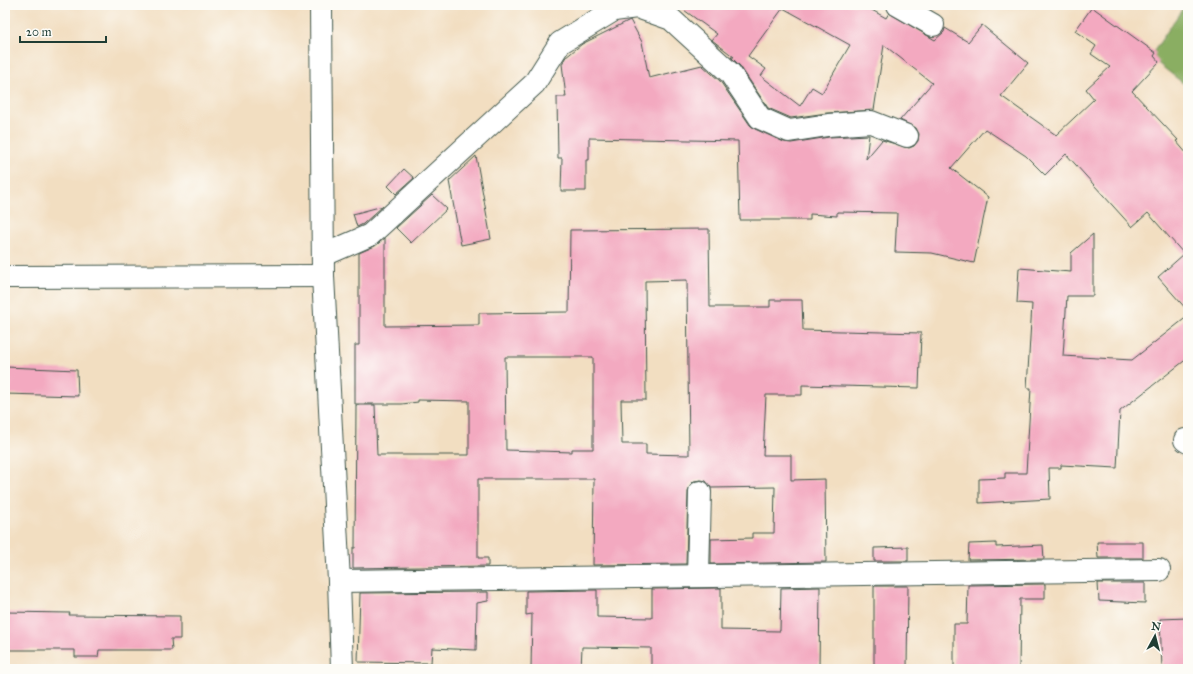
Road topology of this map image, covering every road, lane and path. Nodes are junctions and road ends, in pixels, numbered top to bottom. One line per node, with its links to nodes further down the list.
1 (321, 5): 5 (street)
2 (898, 5): 3 (street)
3 (933, 25)
4 (907, 136): 5 (street)
5 (323, 266): 6 (street); 10 (street)
6 (5, 277)
7 (700, 492): 9 (street)
8 (1159, 570): 9 (street)
9 (698, 576): 10 (street)
10 (340, 581): 11 (street)
11 (342, 669)

